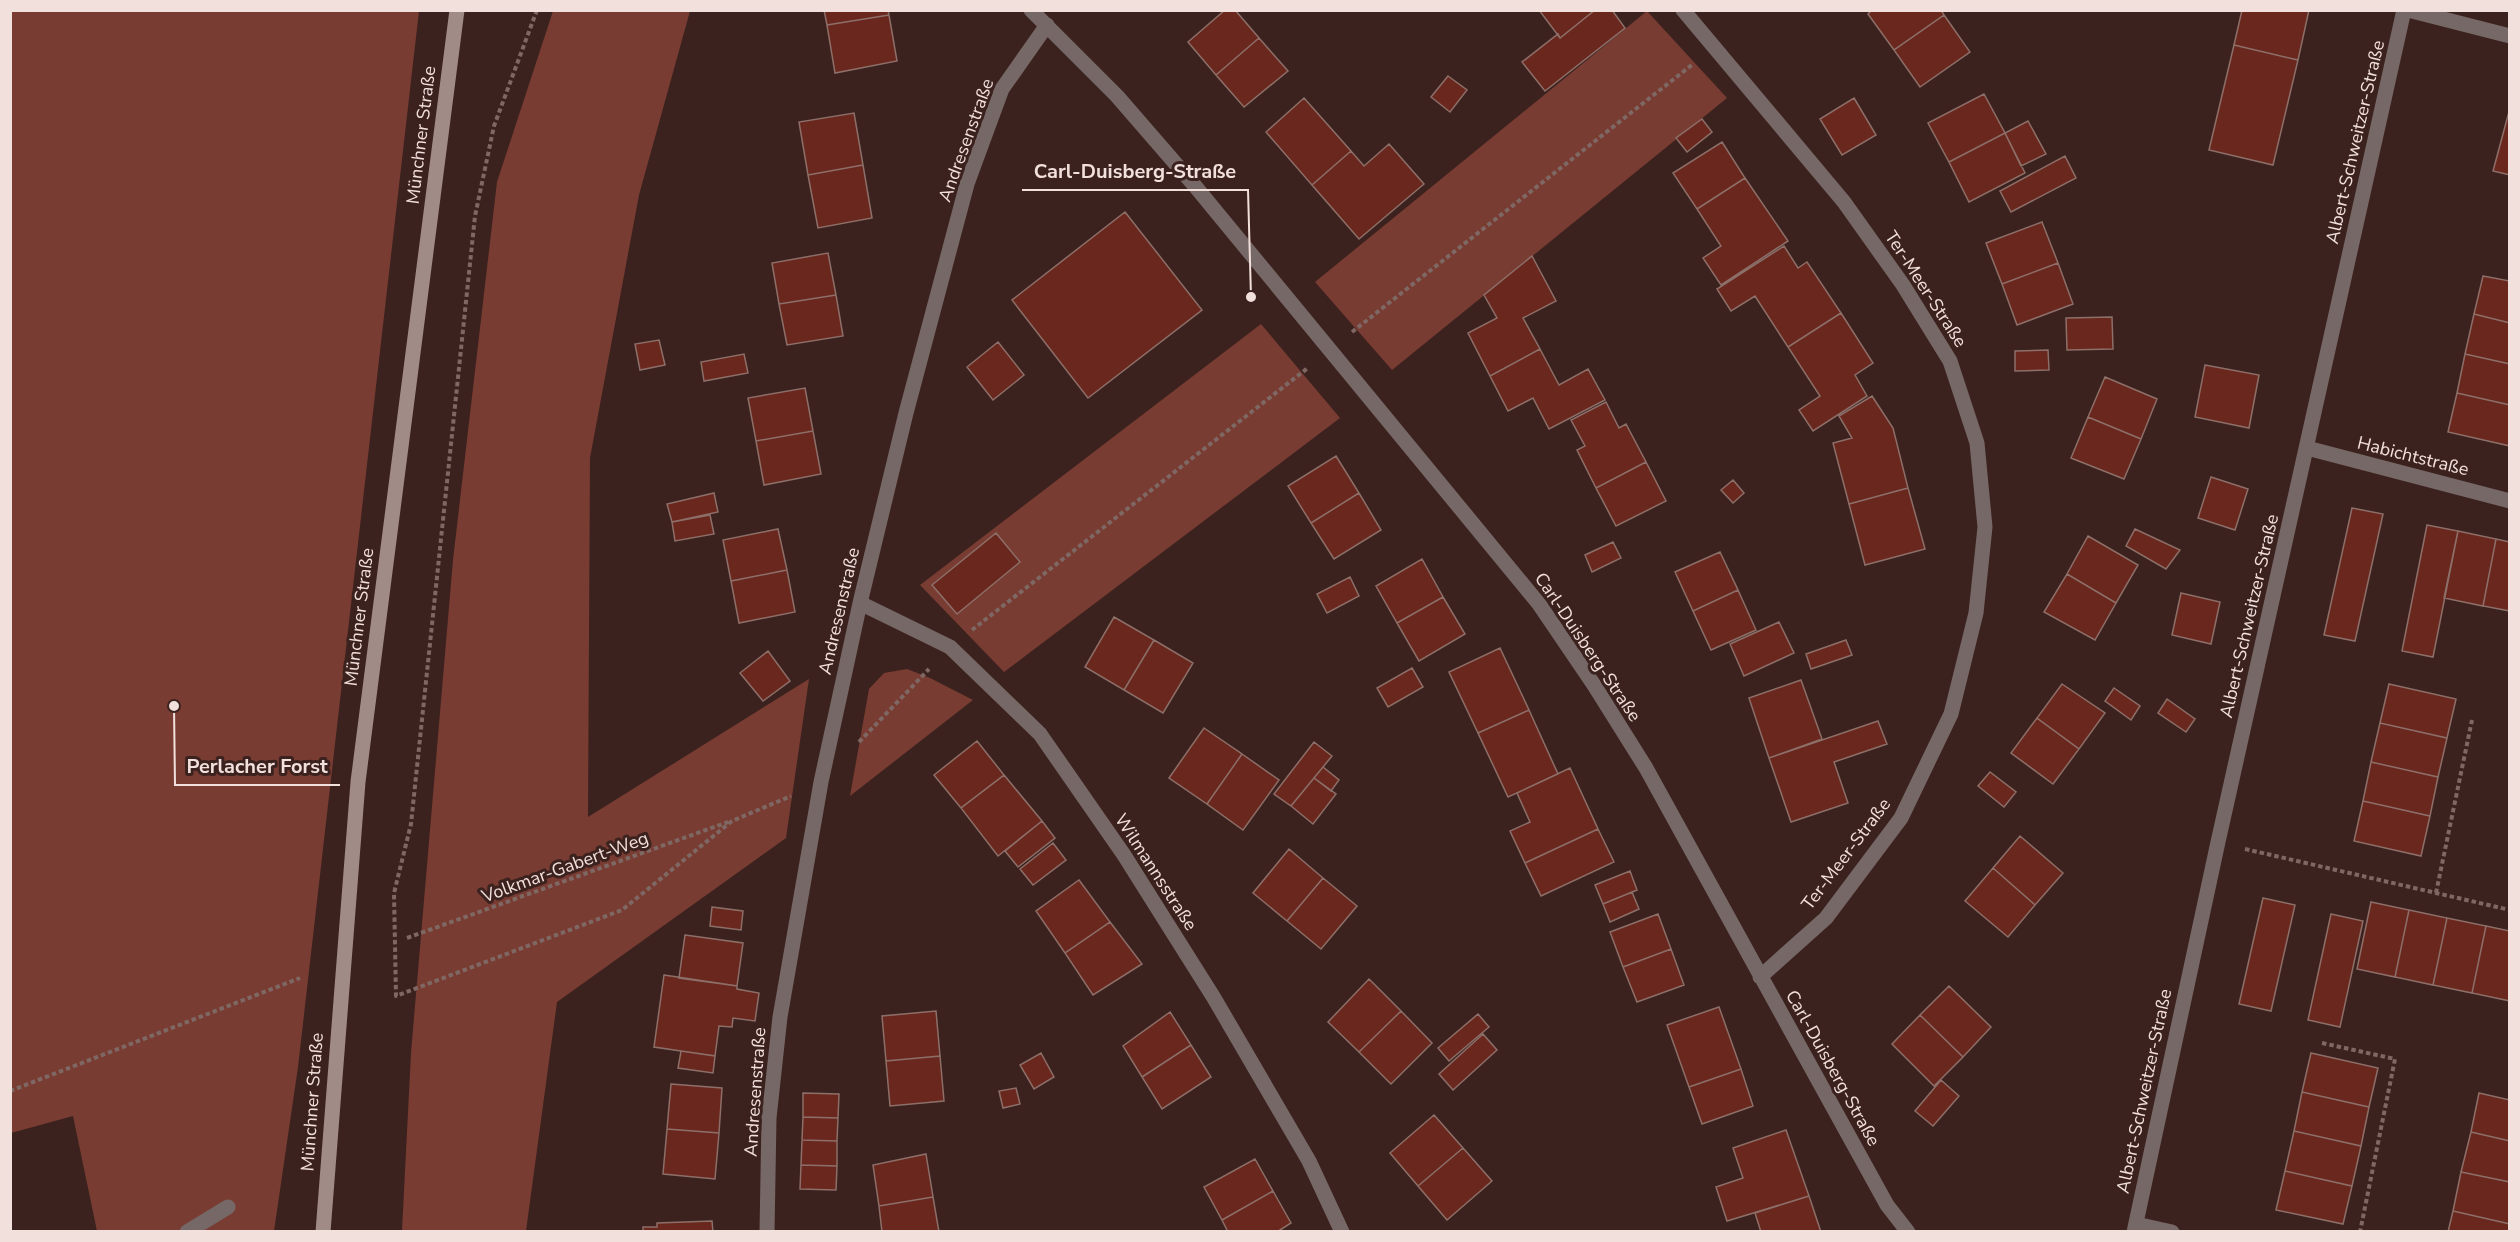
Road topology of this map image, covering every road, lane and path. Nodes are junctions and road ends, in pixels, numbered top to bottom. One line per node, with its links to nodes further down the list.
1 (457, 10): 27 (main road, Münchner Straße)
2 (537, 10): 15 (path)
3 (1031, 10): 6 (street, Carl-Duisberg-Straße)
4 (2406, 10): 7 (street); 8 (street, Albert-Schweitzer-Straße)
5 (1685, 11): 20 (street, Ter-Meer-Straße)
6 (1047, 25): 10 (street, Andresenstraße); 20 (street, Carl-Duisberg-Straße)
7 (2510, 36)
8 (2307, 448): 9 (street, Habichtstraße); 25 (street, Albert-Schweitzer-Straße)
9 (2510, 501)
10 (860, 603): 11 (street, Wilmannsstraße); 14 (street, Andresenstraße)
11 (950, 647): 13 (path); 29 (street, Wilmannsstraße)
12 (2472, 720): 17 (path)
13 (854, 747)
14 (821, 782): 15 (path); 28 (street, Andresenstraße)
15 (732, 821): 19 (path, Volkmar-Gabert-Weg)
16 (2255, 851): 17 (path)
17 (2436, 893): 18 (path)
18 (2510, 910)
19 (407, 938)
20 (1760, 976): 30 (street, Carl-Duisberg-Straße)
21 (300, 978): 23 (path)
22 (2322, 1042): 32 (path)
23 (10, 1091)
24 (228, 1207): 26 (street)
25 (2135, 1228): 31 (street)
26 (187, 1232)
27 (323, 1232)
28 (767, 1232)
29 (1342, 1232)
30 (1908, 1232)
31 (2172, 1232)
32 (2360, 1232)

